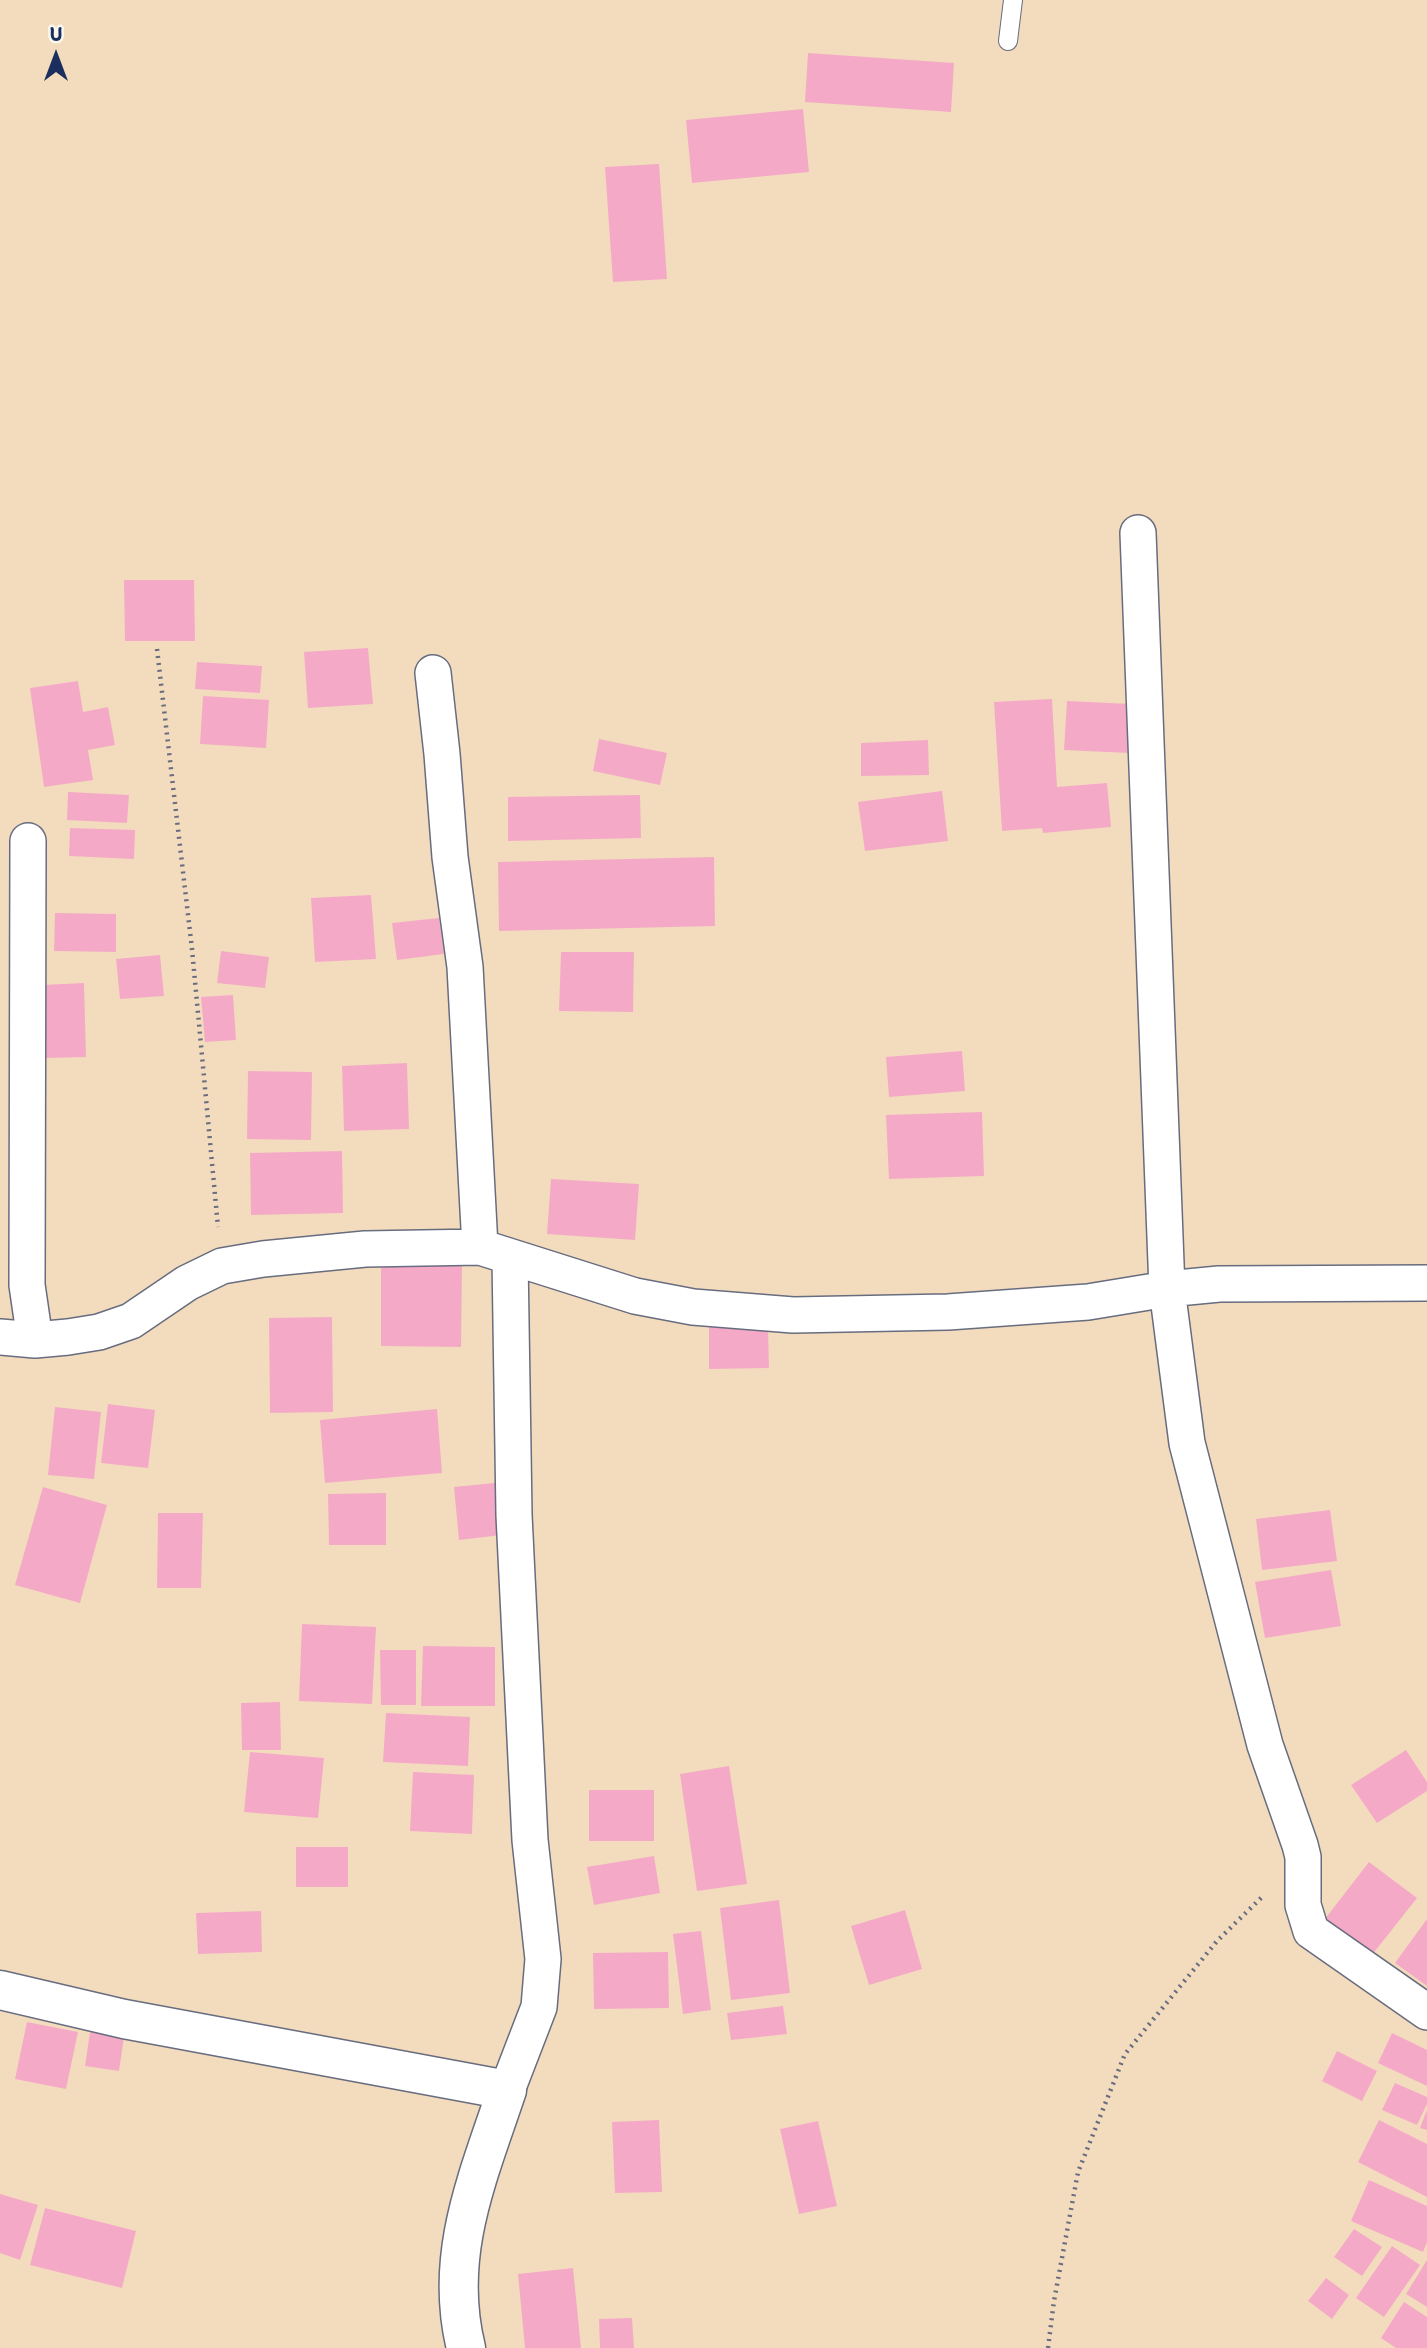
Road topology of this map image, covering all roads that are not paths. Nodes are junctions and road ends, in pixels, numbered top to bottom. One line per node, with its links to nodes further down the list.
1 (1013, 0): 2 (lane)
2 (1008, 41)
3 (1138, 533): 8 (street)
4 (433, 673): 6 (street)
5 (28, 841): 10 (street)
6 (495, 1253): 8 (street); 10 (street); 13 (street)
7 (1427, 1283): 8 (street)
8 (1167, 1289): 12 (street)
9 (0, 1337): 10 (street)
10 (35, 1339)
11 (0, 1990): 13 (street)
12 (1427, 2012)
13 (507, 2090): 14 (street)
14 (466, 2348)

